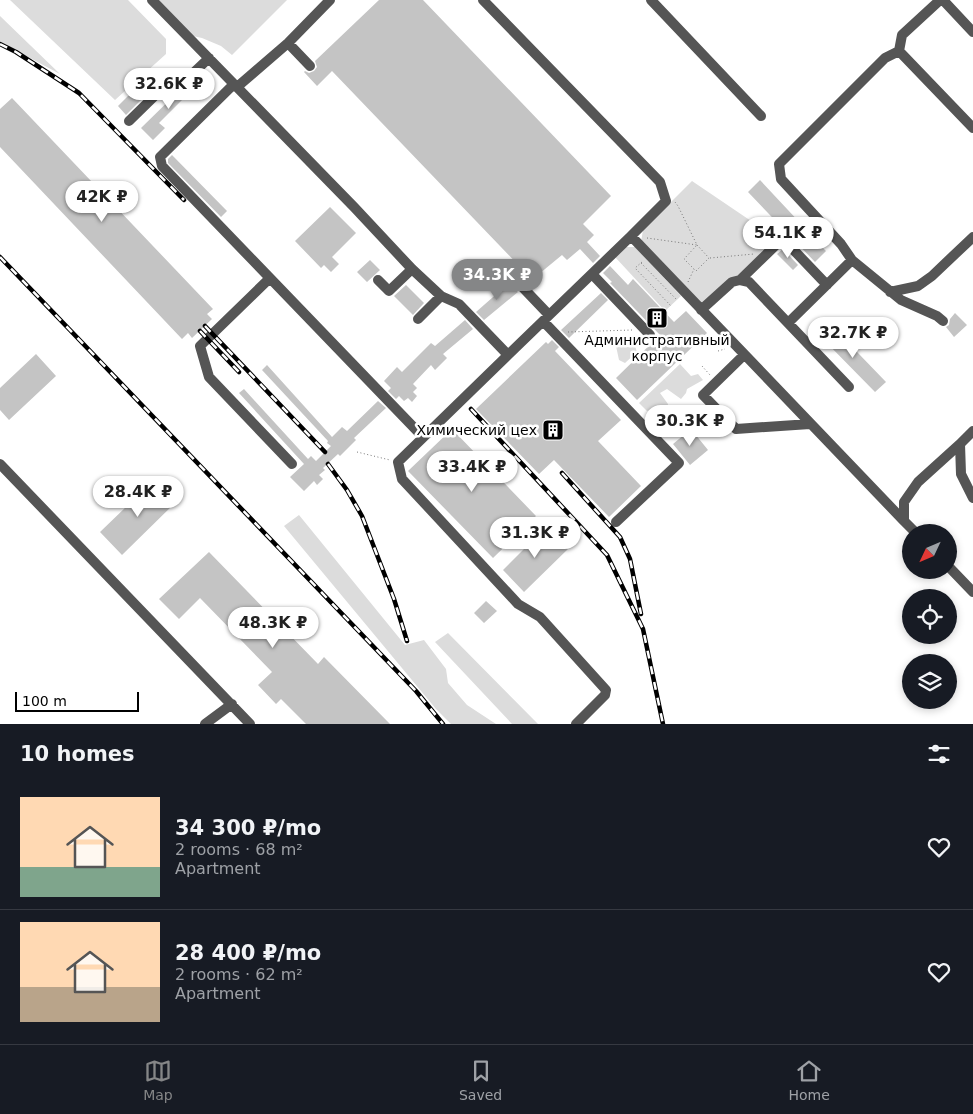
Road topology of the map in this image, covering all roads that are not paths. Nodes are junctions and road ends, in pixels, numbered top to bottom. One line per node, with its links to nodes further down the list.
1 (152, 0): 9 (street)
2 (330, 0): 7 (street)
3 (483, 0): 15 (street)
4 (651, 0): 12 (street)
5 (941, 0): 6 (street); 8 (street)
6 (973, 32)
7 (288, 43): 10 (street); 11 (street)
8 (899, 51): 14 (street); 17 (street)
9 (209, 58): 11 (street); 13 (street)
10 (310, 66)
11 (236, 86): 18 (street); 21 (street)
12 (761, 116)
13 (130, 121)
14 (973, 128)
15 (632, 236): 20 (street); 27 (street)
16 (973, 237): 25 (street)
17 (852, 260): 24 (street); 25 (street)
18 (412, 269): 22 (street); 26 (street)
19 (508, 273): 28 (street)
20 (592, 274): 28 (street); 32 (street)
21 (270, 278): 38 (street); 41 (street)
22 (378, 280)
23 (740, 280): 24 (street); 27 (street); 31 (street)
24 (826, 285): 31 (street)
25 (890, 292): 30 (street)
26 (442, 296): 29 (street); 33 (street)
27 (701, 310): 34 (street)
28 (546, 318): 33 (street); 44 (street)
29 (418, 319)
30 (943, 321)
31 (788, 323): 35 (street)
32 (648, 332)
33 (508, 355): 38 (street)
34 (744, 355): 36 (street); 36 (street)
35 (849, 387)
36 (810, 424): 43 (street)
37 (973, 431): 39 (street)
38 (423, 437): 51 (street)
39 (960, 444): 42 (street); 43 (street)
40 (0, 464): 48 (street)
41 (292, 464)
42 (973, 498)
43 (904, 521): 45 (street)
44 (616, 522)
45 (907, 524)
46 (958, 576): 47 (street)
47 (973, 592)
48 (232, 704): 49 (street); 50 (street)
49 (205, 724)
50 (250, 724)
51 (576, 724)

